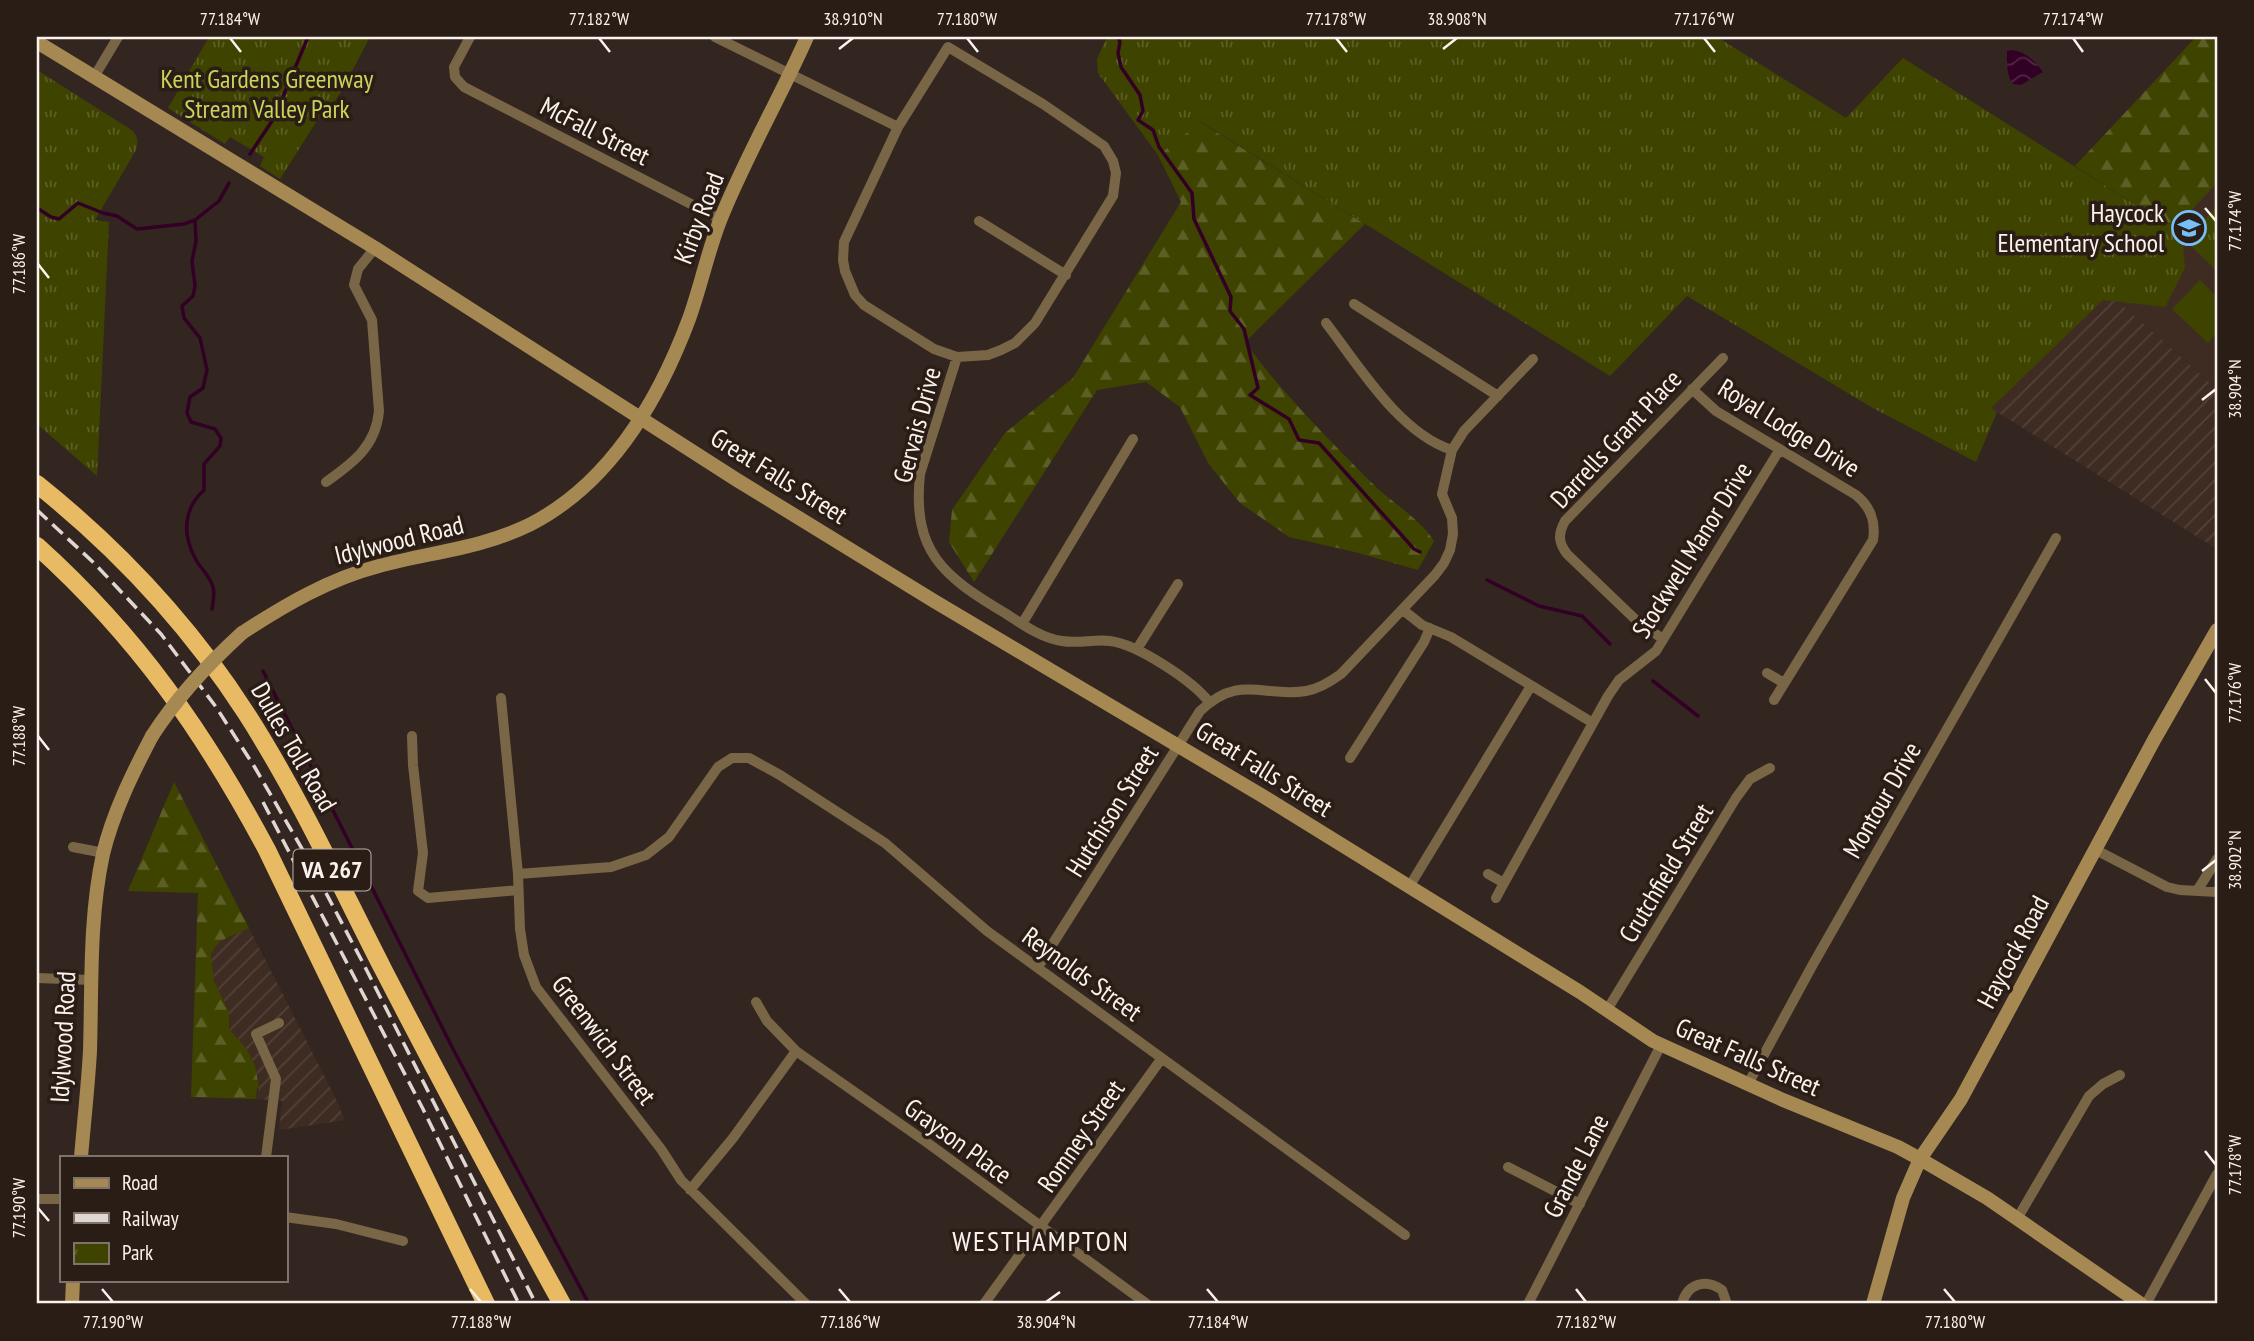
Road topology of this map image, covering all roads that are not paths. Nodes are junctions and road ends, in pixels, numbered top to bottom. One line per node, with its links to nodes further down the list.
1 (118, 37): 9 (street)
2 (470, 37): 11 (street, McFall Street)
3 (715, 37): 8 (street)
4 (807, 37): 8 (main road, Kirby Road)
5 (955, 37): 7 (street)
6 (37, 42): 9 (main road, Great Falls Street)
7 (948, 47): 10 (street); 14 (street)
8 (790, 75): 10 (street); 11 (main road, Kirby Road)
9 (94, 77): 13 (main road, Great Falls Street)
10 (898, 127): 17 (street)
11 (720, 219): 22 (main road, Kirby Road)
12 (979, 222): 14 (street)
13 (375, 248): 22 (main road, Great Falls Street); 26 (street)
14 (1066, 275): 17 (street)
15 (1354, 304): 21 (street)
16 (1326, 323): 25 (street)
17 (957, 357): 32 (street, Gervais Drive)
18 (1723, 358): 20 (street, Darrells Grant Place)
19 (1533, 359): 21 (street)
20 (1692, 389): 24 (street, Royal Lodge Drive); 35 (street, Darrells Grant Place)
21 (1498, 396): 25 (street)
22 (641, 418): 45 (main road, Great Falls Street); 50 (main road, Idylwood Road, bridge)
23 (1133, 439): 32 (street)
24 (1780, 449): 35 (street, Stockwell Manor Drive); 38 (street, Royal Lodge Drive)
25 (1452, 450): 31 (street)
26 (326, 482)
27 (37, 484): 88 (highway, Dulles Toll Road / VA 267)
28 (2056, 538): 70 (street, Montour Drive)
29 (37, 546): 87 (highway, VA 267)
30 (1178, 584): 36 (street)
31 (1402, 610): 33 (street); 42 (street)
32 (1022, 624): 36 (street, Gervais Drive)
33 (1430, 628): 39 (street); 46 (street)
34 (2217, 630): 49 (main road, Haycock Road)
35 (1663, 639): 43 (street, Stockwell Manor Drive)
36 (1137, 649): 42 (street, Gervais Drive)
37 (1767, 673): 38 (street)
38 (1784, 683): 41 (street)
39 (1531, 685): 43 (street); 55 (street)
40 (501, 698): 52 (street, Greenwich Street)
41 (1774, 700)
42 (1209, 702): 45 (street, Hutchison Street)
43 (1593, 723): 54 (street, Stockwell Manor Drive)
44 (412, 736): 56 (street)
45 (1178, 745): 55 (main road, Great Falls Street); 60 (street, Hutchison Street)
46 (1350, 758)
47 (1770, 768): 64 (street, Crutchfield Street)
48 (73, 847): 50 (street)
49 (2096, 849): 57 (street); 73 (main road, Haycock Road)
50 (104, 853): 62 (main road, Idylwood Road)
51 (2217, 859): 57 (street)
52 (518, 874): 56 (street, Greenwich Street); 60 (street, Reynolds Street)
53 (1488, 874): 54 (street)
54 (1504, 883): 59 (street, Stockwell Manor Drive)
55 (1409, 887): 64 (main road, Great Falls Street)
56 (518, 890): 76 (street, Greenwich Street)
57 (2197, 891): 58 (street)
58 (2217, 892)
59 (1496, 898)
60 (1038, 967): 68 (street, Reynolds Street)
61 (37, 978): 62 (street)
62 (91, 980): 71 (main road, Idylwood Road)
63 (755, 1002): 67 (street, Grayson Place)
64 (1607, 1010): 66 (main road, Great Falls Street)
65 (279, 1023): 72 (street)
66 (1661, 1045): 70 (main road, Great Falls Street); 79 (street, Grande Lane)
67 (796, 1051): 76 (street); 82 (street, Grayson Place)
68 (1162, 1058): 82 (street, Romney Street); 83 (street, Reynolds Street)
69 (2120, 1075): 81 (street)
70 (1748, 1084): 73 (main road, Great Falls Street)
71 (81, 1156)
72 (266, 1156)
73 (1920, 1159): 81 (main road, Great Falls Street); 95 (main road, Haycock Road)
74 (1507, 1167): 79 (street)
75 (2217, 1174): 96 (street)
76 (690, 1190): 89 (street, Greenwich Street)
77 (37, 1199): 78 (street)
78 (60, 1199)
79 (1580, 1205): 92 (street, Grande Lane)
80 (287, 1217): 84 (street)
81 (2017, 1219): 96 (main road, Great Falls Street)
82 (1042, 1227): 90 (street, Romney Street); 91 (street, Grayson Place)
83 (1405, 1234)
84 (403, 1241)
85 (73, 1282): 86 (main road)
86 (72, 1304)
87 (485, 1304)
88 (562, 1304)
89 (806, 1304)
90 (984, 1304)
91 (1147, 1304)
92 (1528, 1304)
93 (1682, 1304): 94 (street)
94 (1727, 1304)
95 (1872, 1304)
96 (2143, 1304)

